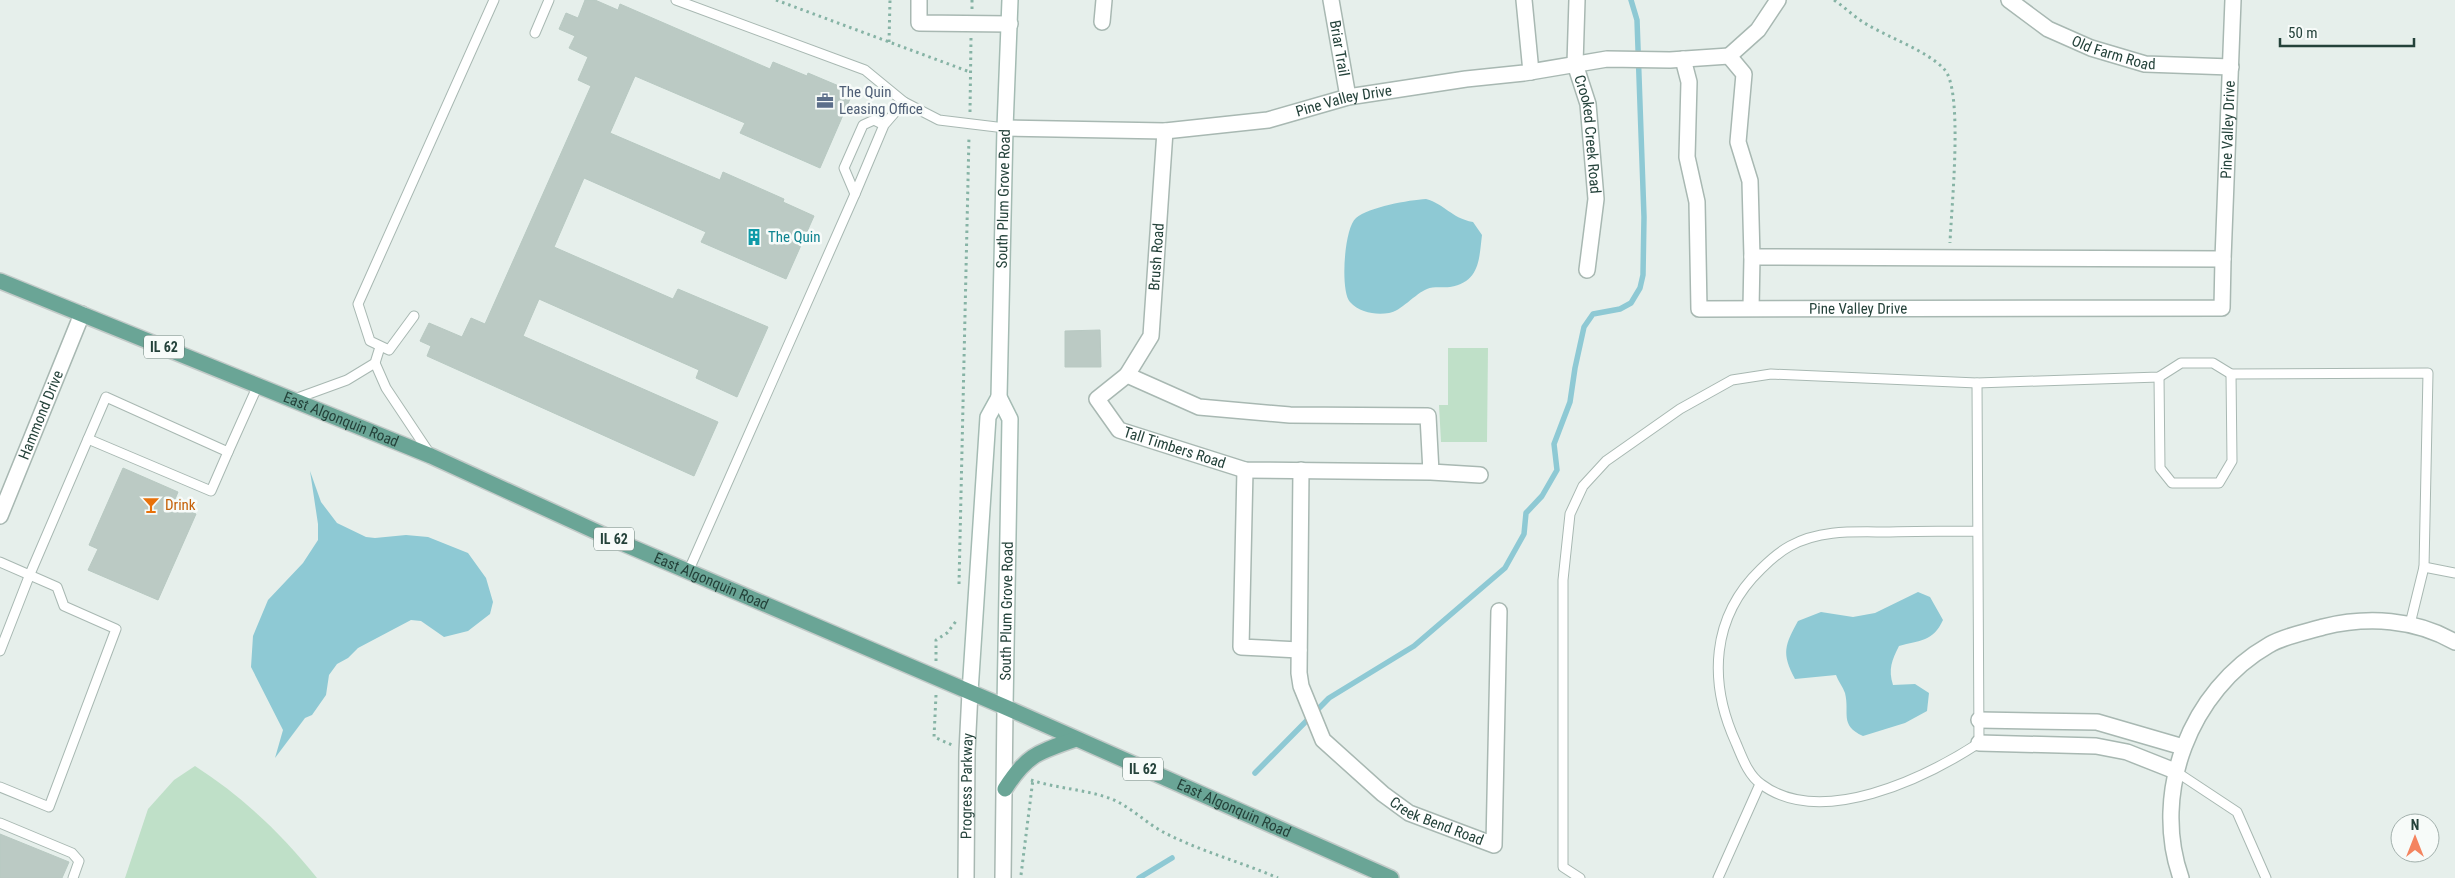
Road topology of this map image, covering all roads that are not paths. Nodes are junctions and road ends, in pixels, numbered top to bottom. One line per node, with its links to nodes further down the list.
1 (494, 0): 34 (lane)
2 (549, 0): 15 (lane)
3 (676, 0): 22 (lane)
4 (919, 0): 14 (street)
5 (1010, 0): 14 (street, South Plum Grove Road)
6 (1104, 0): 13 (street)
7 (1331, 0): 21 (street, Briar Trail)
8 (1524, 0): 20 (street)
9 (1577, 0): 18 (street, Crooked Creek Road)
10 (1778, 0): 16 (street)
11 (2009, 0): 19 (street, Old Farm Road)
12 (2233, 0): 19 (street, Pine Valley Drive)
13 (1102, 22)
14 (1010, 24): 24 (street, South Plum Grove Road)
15 (535, 33)
16 (1729, 56): 17 (street, Pine Valley Drive); 27 (street)
17 (1677, 60): 18 (street, Pine Valley Drive); 31 (street, Pine Valley Drive)
18 (1575, 64): 20 (street, Pine Valley Drive); 29 (street, Crooked Creek Road)
19 (2231, 67): 28 (street, Pine Valley Drive)
20 (1531, 72): 21 (street, Pine Valley Drive)
21 (1348, 97): 25 (street, Pine Valley Drive)
22 (904, 102): 23 (lane); 24 (lane)
23 (884, 126): 26 (lane); 26 (lane)
24 (1005, 128): 25 (street, Pine Valley Drive); 41 (street, South Plum Grove Road)
25 (1164, 131): 36 (street, Brush Road)
26 (855, 194): 54 (lane)
27 (1752, 257): 28 (street); 31 (street)
28 (2223, 259): 31 (street, Pine Valley Drive)
29 (1587, 270)
30 (0, 281): 32 (main road, East Algonquin Road / IL 62)
31 (1751, 308)
32 (82, 314): 40 (main road, East Algonquin Road / IL 62); 50 (street, Hammond Drive)
33 (414, 316): 34 (lane)
34 (380, 347): 35 (lane)
35 (375, 363): 42 (lane); 45 (lane)
36 (1127, 374): 46 (street, Tall Timbers Road); 48 (street)
37 (2231, 374): 38 (lane); 38 (lane); 53 (lane)
38 (2159, 378): 39 (lane)
39 (1976, 383): 51 (lane); 77 (lane)
40 (258, 385): 42 (main road, East Algonquin Road / IL 62); 44 (lane)
41 (1000, 397): 62 (street, South Plum Grove Road); 63 (street, South Plum Grove Road)
42 (292, 400): 45 (main road, East Algonquin Road / IL 62)
43 (88, 439): 44 (lane); 44 (lane); 56 (lane)
44 (228, 452)
45 (431, 456): 54 (main road, East Algonquin Road / IL 62)
46 (1245, 470): 47 (street, Tall Timbers Road); 60 (street)
47 (1301, 470): 48 (street, Tall Timbers Road); 60 (street, Creek Bend Road)
48 (1431, 472): 49 (street, Tall Timbers Road)
49 (1480, 475)
50 (0, 516)
51 (1976, 531): 64 (lane); 69 (lane)
52 (0, 562): 56 (lane)
53 (2424, 567): 55 (lane); 58 (lane)
54 (688, 572): 62 (main road, East Algonquin Road / IL 62)
55 (2455, 573)
56 (30, 574): 61 (lane); 70 (lane)
57 (1499, 610): 60 (street, Creek Bend Road)
58 (2410, 624): 59 (street); 67 (street)
59 (2455, 642)
60 (1299, 650)
61 (0, 651)
62 (970, 692): 63 (main road, East Algonquin Road / IL 62); 74 (street, Progress Parkway)
63 (1005, 707): 65 (main road, East Algonquin Road / IL 62); 71 (street)
64 (1978, 720): 66 (lane); 67 (street)
65 (1076, 739): 71 (main road); 76 (main road, East Algonquin Road / IL 62)
66 (1979, 743): 68 (street); 69 (lane)
67 (2183, 747): 68 (street)
68 (2175, 771): 79 (street); 80 (lane)
69 (1760, 784): 78 (lane)
70 (0, 787)
71 (1005, 789): 75 (street)
72 (0, 824): 73 (lane)
73 (73, 878)
74 (966, 878)
75 (1003, 878)
76 (1391, 878)
77 (1580, 878)
78 (1718, 878)
79 (2181, 878)
80 (2266, 878)

